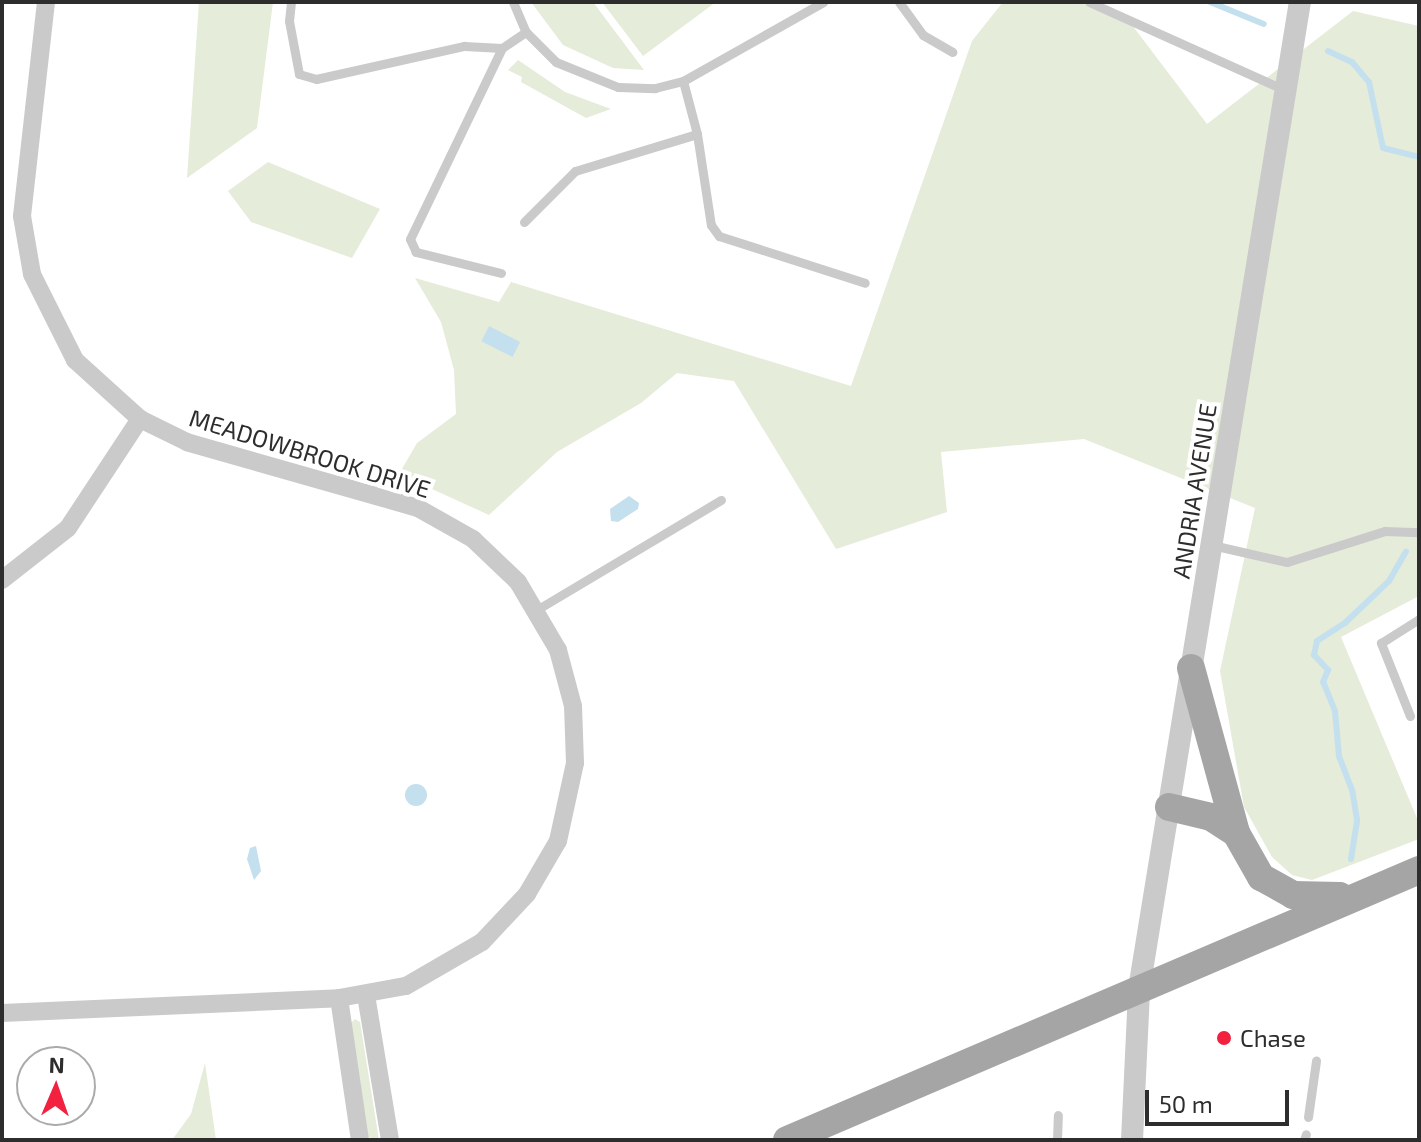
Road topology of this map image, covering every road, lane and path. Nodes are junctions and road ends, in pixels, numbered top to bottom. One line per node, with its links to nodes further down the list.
1 (46, 2): 14 (street, MEADOWBROOK DRIVE)
2 (291, 2): 9 (lane)
3 (513, 2): 8 (lane)
4 (823, 2): 11 (lane)
5 (899, 2): 10 (lane)
6 (1089, 2): 12 (lane)
7 (1300, 2): 12 (street, ANDRIA AVENUE)
8 (526, 32): 9 (lane); 11 (lane)
9 (502, 48): 16 (lane)
10 (953, 52)
11 (683, 81): 13 (lane)
12 (1285, 90): 21 (street, ANDRIA AVENUE)
13 (697, 134): 15 (lane); 17 (lane)
14 (12, 188): 18 (street, MEADOWBROOK DRIVE)
15 (524, 222)
16 (501, 273)
17 (865, 283)
18 (140, 419): 22 (street); 23 (street, MEADOWBROOK DRIVE)
19 (721, 500): 23 (lane)
20 (1419, 532): 21 (lane)
21 (1212, 545): 25 (street, ANDRIA AVENUE)
22 (2, 580)
23 (538, 609): 32 (street, MEADOWBROOK DRIVE)
24 (1419, 619): 26 (lane)
25 (1191, 668): 27 (street, ANDRIA AVENUE); 28 (main road)
26 (1410, 716)
27 (1169, 807): 28 (main road); 31 (street, ANDRIA AVENUE)
28 (1236, 833): 30 (main road)
29 (1419, 870): 30 (main road)
30 (1365, 892): 31 (main road)
31 (1139, 989): 40 (main road); 42 (street, ANDRIA AVENUE)
32 (366, 995): 33 (street, MEADOWBROOK DRIVE); 39 (street)
33 (339, 998): 34 (street, MEADOWBROOK DRIVE); 38 (street)
34 (2, 1013)
35 (1316, 1061): 37 (lane)
36 (1058, 1115): 41 (lane)
37 (1308, 1117)
38 (360, 1140)
39 (390, 1140)
40 (787, 1140)
41 (1057, 1140)
42 (1132, 1140)

